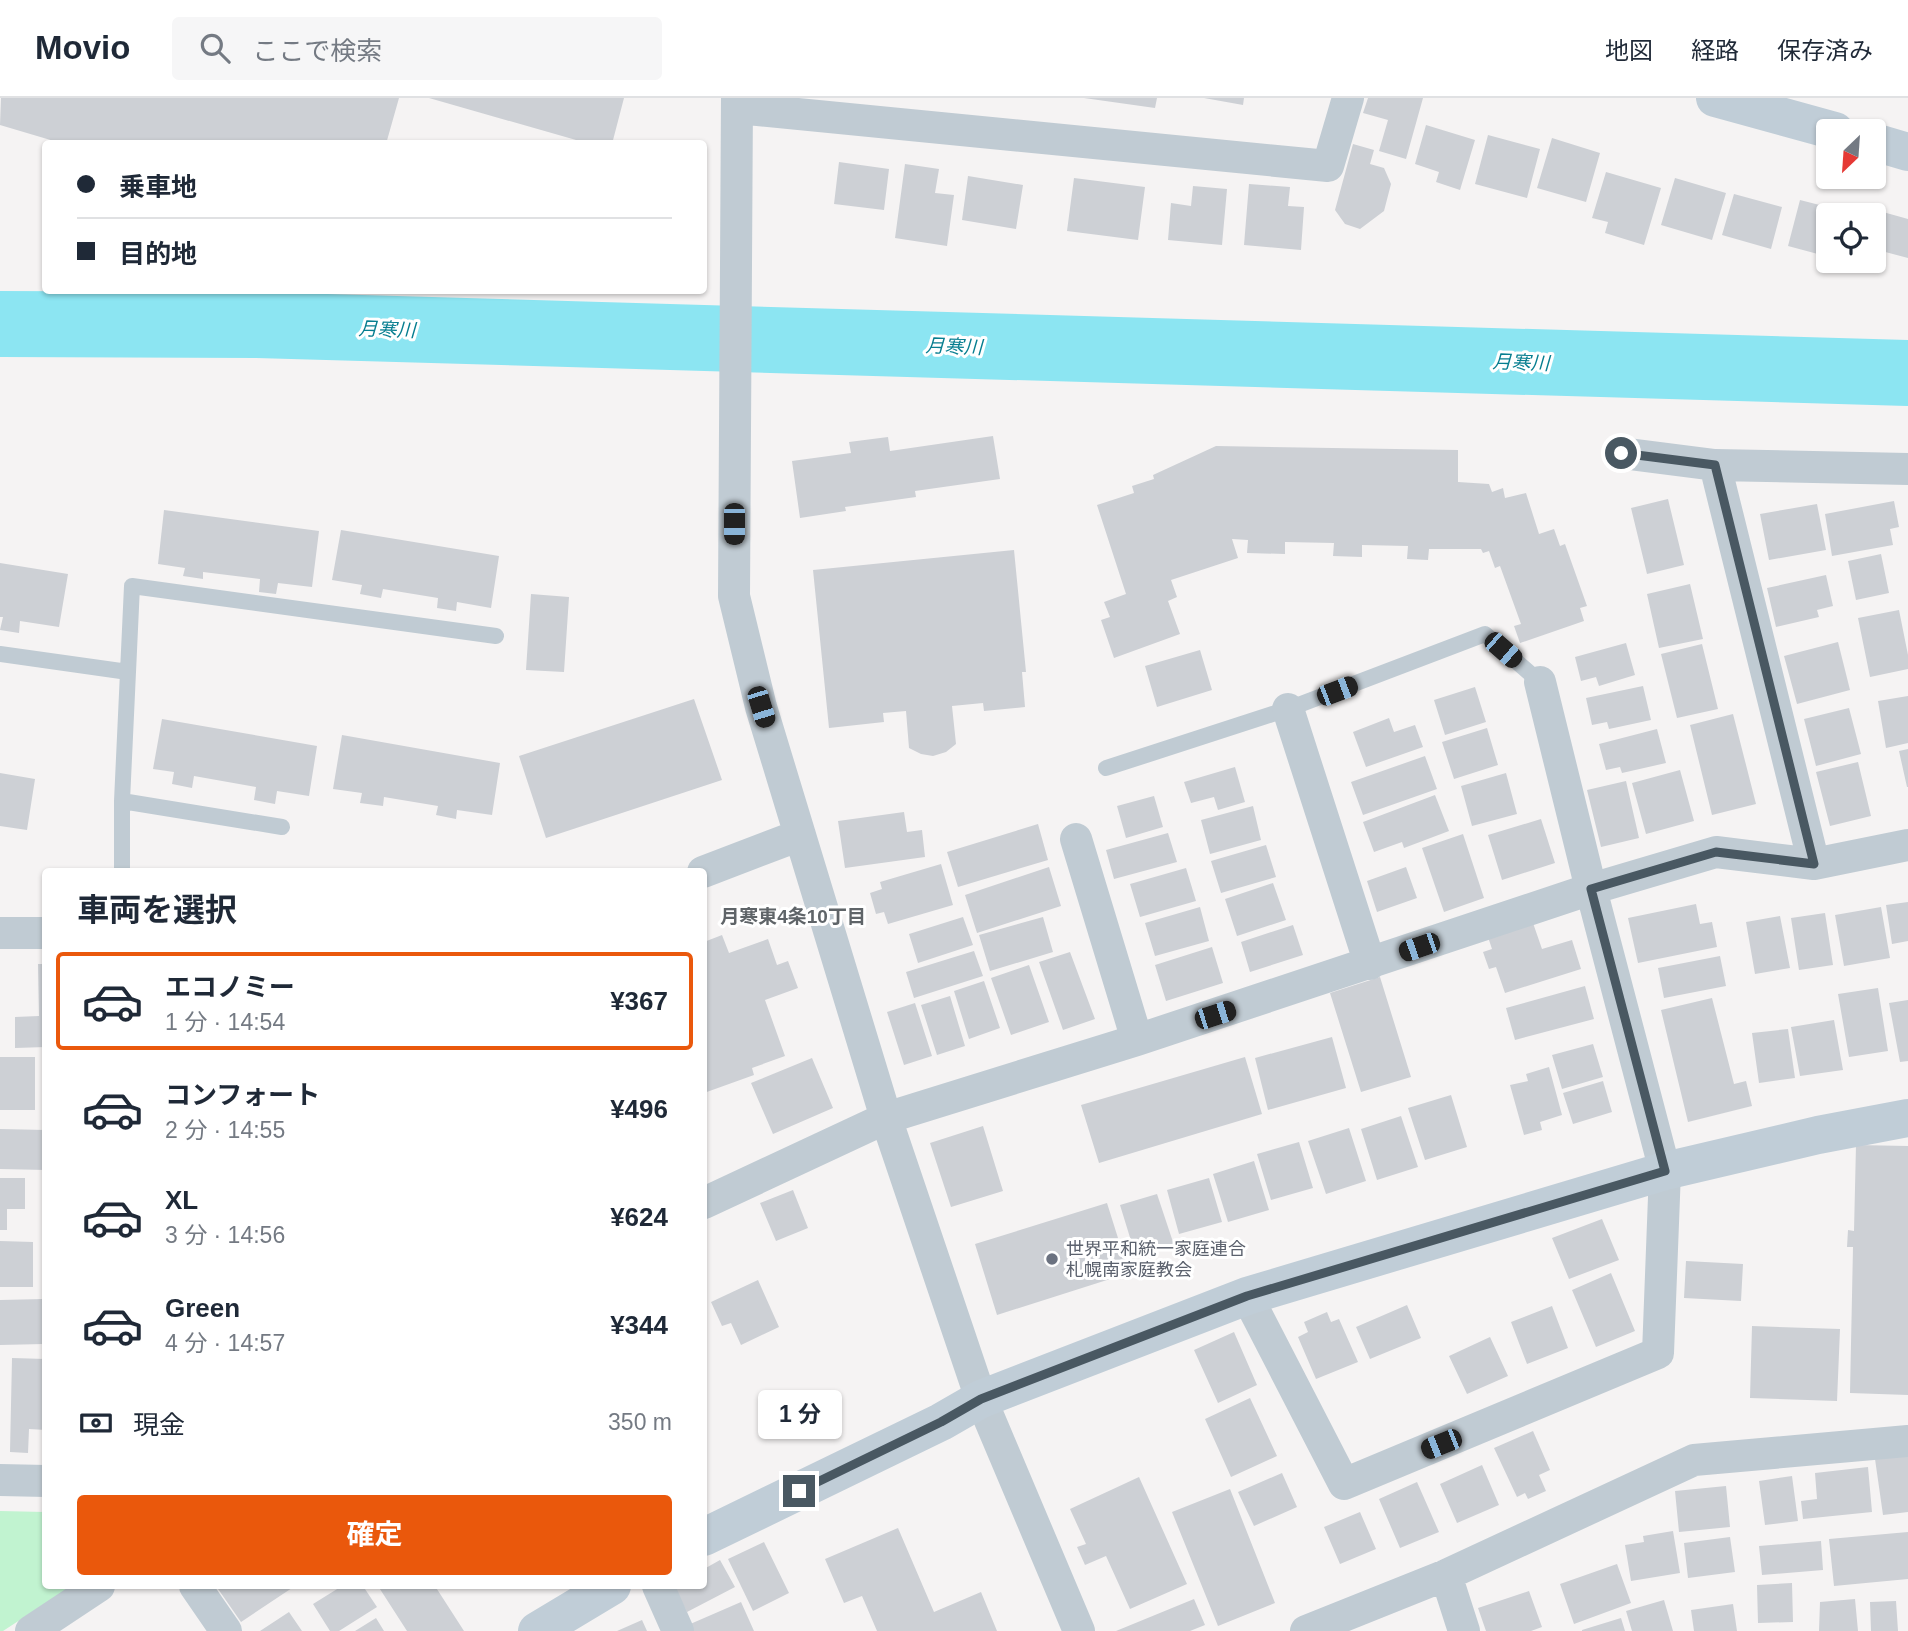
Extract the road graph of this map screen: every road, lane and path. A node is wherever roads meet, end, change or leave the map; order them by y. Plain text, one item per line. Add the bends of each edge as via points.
1 (1348, 98) edge
2 (1736, 101) edge
3 (737, 103) edge
4 (1816, 125) edge
5 (1886, 146) edge
6 (1908, 152) edge
7 (1621, 453) dead end
8 (1715, 465) junction
9 (1908, 469) edge
10 (496, 636) dead end
11 (0, 654) edge
12 (128, 671) junction
13 (1539, 682) joint
14 (1288, 709) junction
15 (1106, 768) dead end
16 (122, 802) junction
17 (282, 827) dead end
18 (800, 835) junction
19 (1076, 839) dead end
20 (1908, 845) edge
21 (1814, 864) junction
22 (122, 868) edge
23 (707, 871) edge
24 (1591, 889) junction
25 (0, 933) edge
26 (42, 933) edge
27 (1370, 964) junction
28 (1137, 1040) junction
29 (886, 1118) junction
30 (1908, 1118) edge
31 (1665, 1171) junction
32 (707, 1202) edge
33 (1247, 1296) junction
34 (981, 1399) junction
35 (1908, 1441) edge
36 (0, 1480) edge
37 (42, 1480) edge
38 (707, 1536) edge
39 (1446, 1574) junction
40 (94, 1589) edge
41 (197, 1589) edge
42 (607, 1589) edge
43 (659, 1589) edge
44 (31, 1631) edge
45 (226, 1631) edge
46 (537, 1631) edge
47 (678, 1631) edge
48 (1079, 1631) edge
49 (1306, 1631) edge
50 (1464, 1631) edge

1 - 3 street via 1328,166
2 - 4 street
3 - 18 street via 734,596 761,707
5 - 6 street
7 - 8 street
8 - 9 street
8 - 21 street
10 - 12 lane via 132,586
11 - 12 lane
12 - 16 lane
13 - 14 lane via 1485,634
13 - 24 street
14 - 15 lane
14 - 27 street
16 - 17 lane
16 - 22 lane
18 - 23 street
18 - 29 street
19 - 28 street
20 - 21 street
21 - 24 street via 1716,852
24 - 27 street
24 - 31 street
25 - 26 street
27 - 28 street
28 - 29 street
29 - 32 street
29 - 34 street
30 - 31 street
31 - 33 street
31 - 33 street via 1658,1353 1344,1484
33 - 34 street
34 - 38 street
34 - 48 street
35 - 39 street via 1694,1460
36 - 37 street
39 - 49 street
39 - 50 street
40 - 44 street
41 - 45 street
42 - 46 street
43 - 47 street

